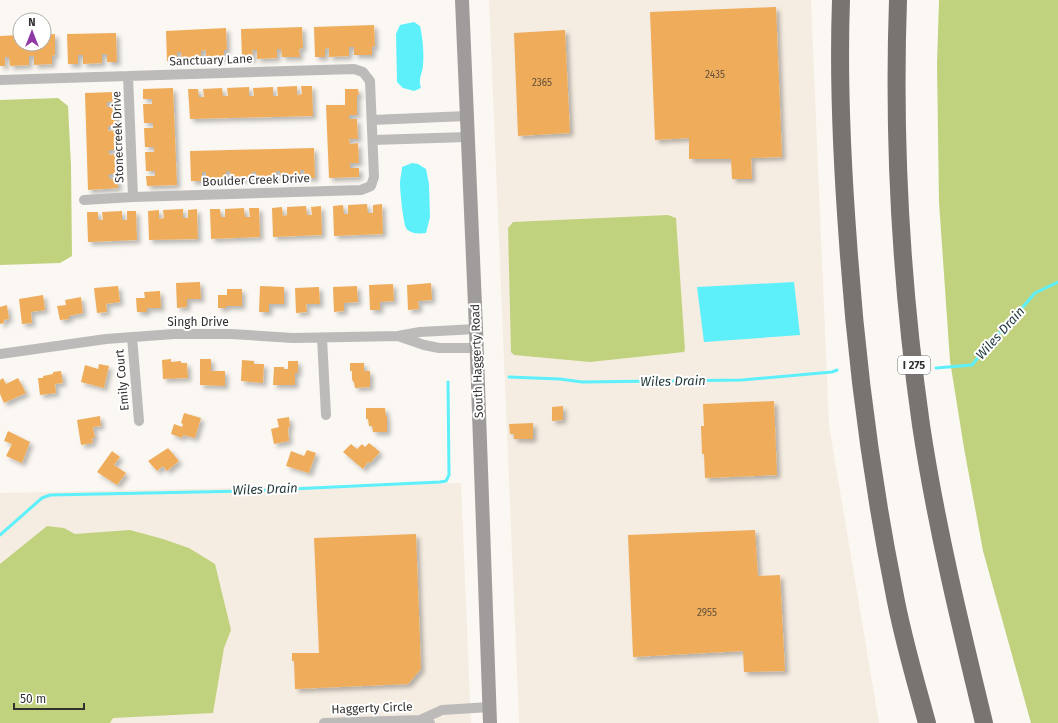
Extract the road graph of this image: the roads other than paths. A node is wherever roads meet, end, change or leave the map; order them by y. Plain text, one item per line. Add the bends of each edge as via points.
1 (462, 0) edge
2 (841, 0) edge
3 (898, 0) edge
4 (128, 76) junction
5 (0, 80) edge
6 (467, 116) junction
7 (372, 130) junction
8 (468, 137) junction
9 (133, 197) junction
10 (84, 200) dead end
11 (476, 329) junction
12 (398, 336) junction
13 (132, 337) junction
14 (322, 338) junction
15 (477, 348) junction
16 (0, 354) edge
17 (326, 415) dead end
18 (139, 421) dead end
19 (900, 617) junction
20 (490, 707) junction
21 (425, 721) edge
22 (324, 723) edge
23 (490, 723) edge
24 (916, 723) edge
25 (927, 723) edge
26 (984, 723) edge

1 - 6 main road, South Haggerty Road
2 - 19 highway via 839,65 843,182 857,350 878,499
3 - 26 highway, I 275 via 899,190 914,367 949,576
4 - 5 street, Sanctuary Lane
4 - 7 street, Sanctuary Lane via 354,69 363,72 370,81
4 - 9 street, Stonecreek Drive
6 - 7 street
6 - 8 main road, South Haggerty Road
7 - 8 street
7 - 9 street, Boulder Creek Drive via 374,177 371,186 361,190
8 - 11 main road, South Haggerty Road
9 - 10 street, Boulder Creek Drive
11 - 12 street, Singh Drive via 420,332
11 - 15 main road, South Haggerty Road
12 - 14 street, Singh Drive
12 - 15 street, Singh Drive via 439,348
13 - 14 street, Singh Drive via 204,334
13 - 16 street, Singh Drive
13 - 18 street, Emily Court
14 - 17 street
15 - 20 main road, South Haggerty Road
19 - 24 highway via 905,673
19 - 25 highway
20 - 21 street, Haggerty Circle via 442,710
20 - 23 main road, South Haggerty Road
21 - 22 street, Haggerty Circle

